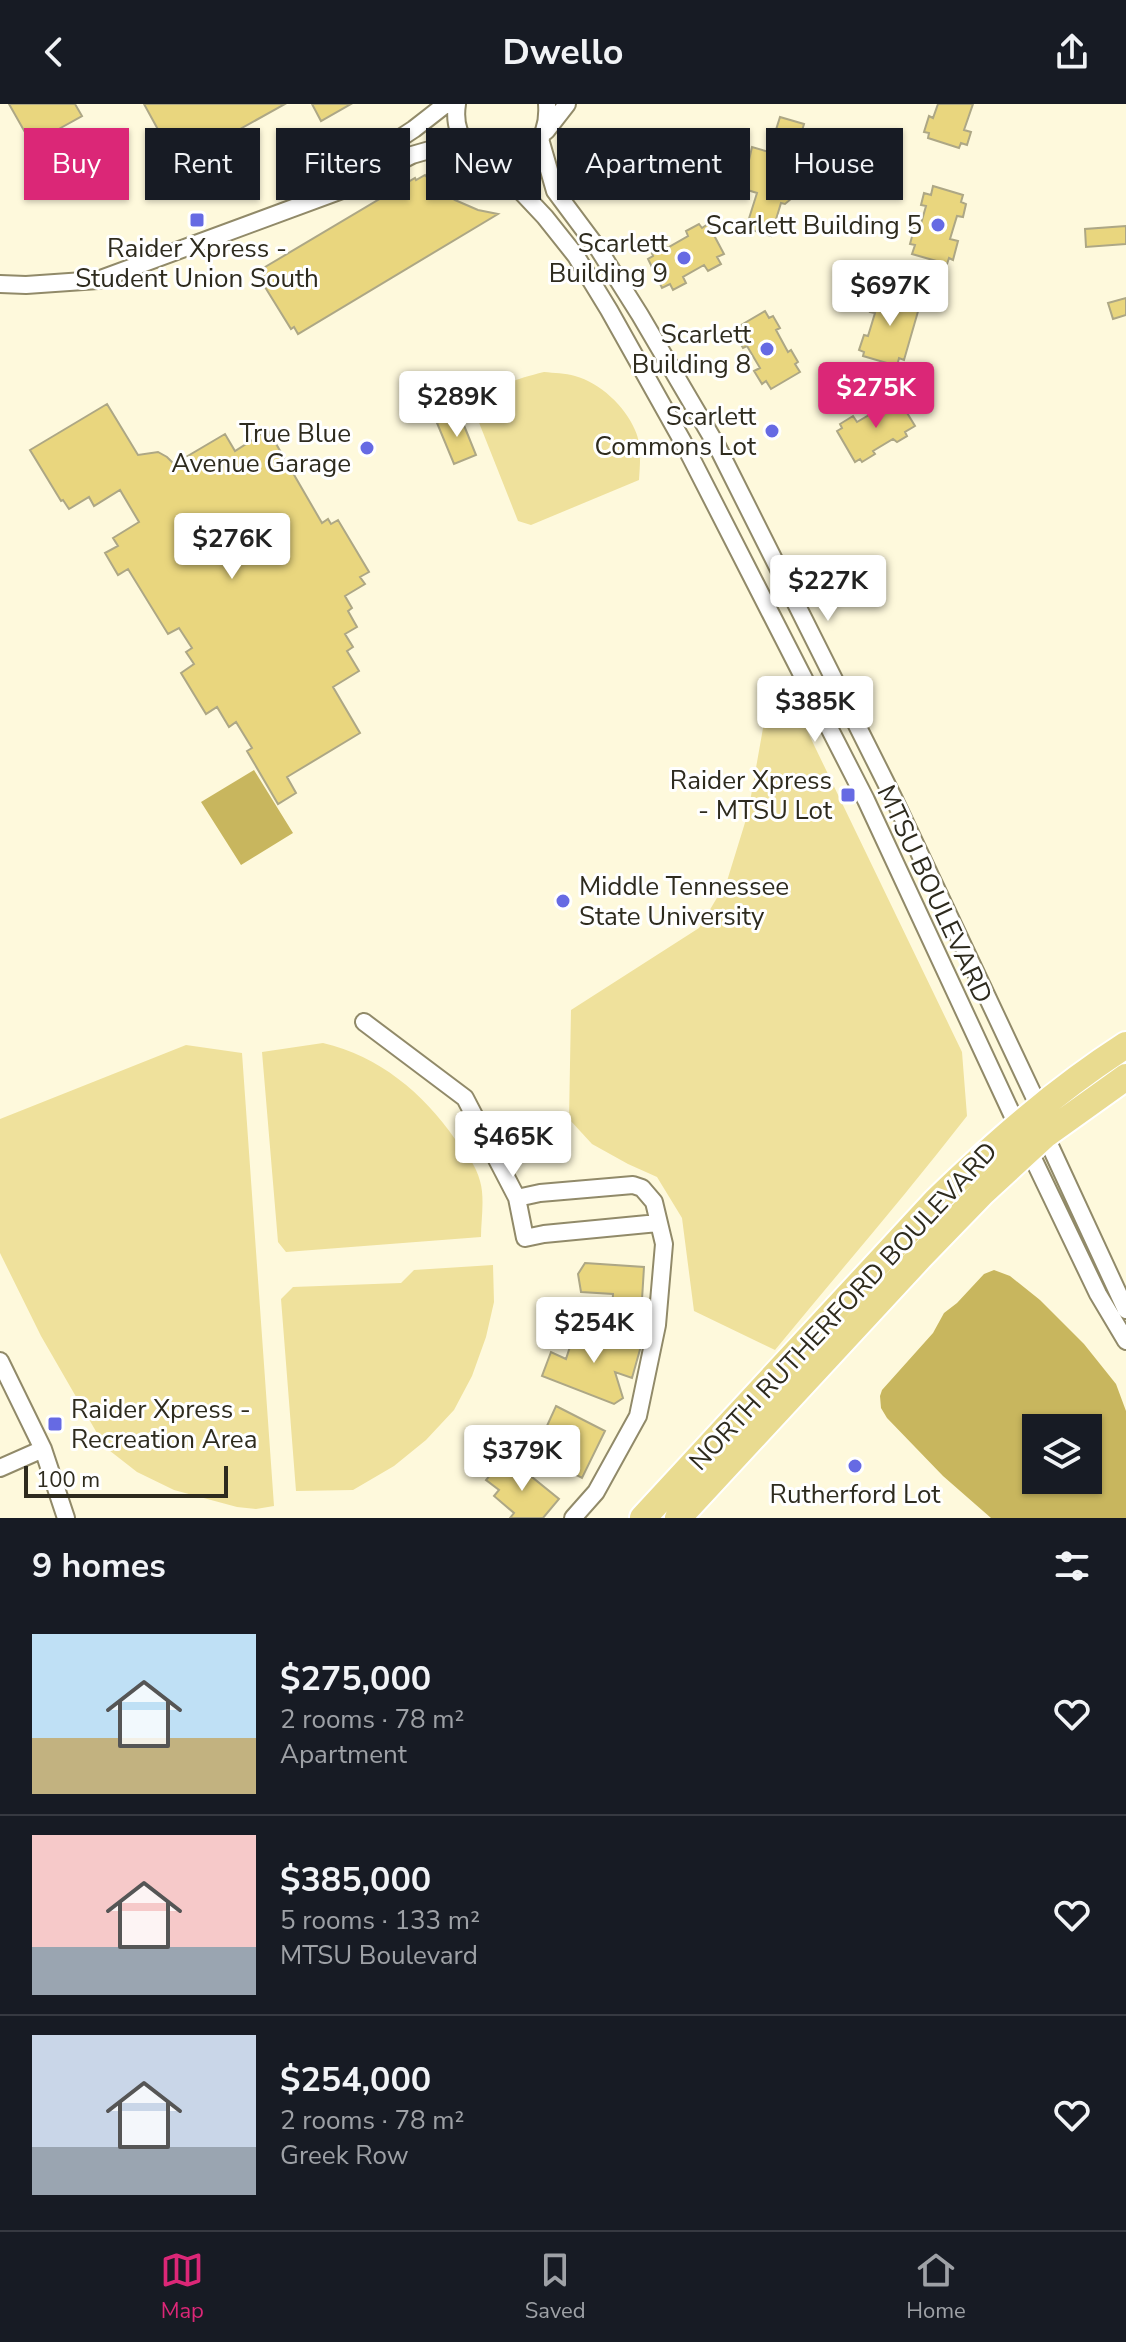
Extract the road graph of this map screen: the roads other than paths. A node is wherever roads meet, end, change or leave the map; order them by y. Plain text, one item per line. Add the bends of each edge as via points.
1 (446, 104) edge
2 (457, 104) edge
3 (547, 104) edge
4 (567, 104) edge
5 (458, 128) edge
6 (542, 136) junction
7 (426, 151) edge
8 (528, 200) edge
9 (297, 206) junction
10 (0, 284) edge
11 (364, 1022) dead end
12 (1126, 1045) edge
13 (1126, 1077) edge
14 (1039, 1107) junction
15 (1017, 1125) junction
16 (1037, 1142) junction
17 (517, 1198) junction
18 (658, 1223) junction
19 (1126, 1310) edge
20 (1126, 1341) edge
21 (0, 1361) edge
22 (43, 1449) junction
23 (0, 1468) edge
24 (66, 1518) edge
25 (573, 1518) edge
26 (643, 1518) edge
27 (678, 1518) edge

1 - 9 street
2 - 5 street
3 - 6 street
4 - 6 street
6 - 14 street, MTSU BOULEVARD via 555,191 599,250 717,446 893,797
7 - 9 street
8 - 15 street, MTSU BOULEVARD via 576,256 683,442 866,800
9 - 10 street via 98,280
11 - 17 street via 465,1098
12 - 14 main road, NORTH RUTHERFORD BOULEVARD
13 - 16 main road, NORTH RUTHERFORD BOULEVARD
14 - 15 main road, NORTH RUTHERFORD BOULEVARD
14 - 16 street, MTSU BOULEVARD
15 - 16 street, MTSU BOULEVARD
15 - 26 main road, NORTH RUTHERFORD BOULEVARD via 936,1201
16 - 19 street, MTSU BOULEVARD
16 - 20 street, MTSU BOULEVARD via 1098,1294
16 - 27 main road, NORTH RUTHERFORD BOULEVARD via 920,1257
17 - 18 street via 633,1185 650,1194
17 - 18 street via 525,1238
18 - 25 street via 664,1244 657,1325 638,1416 596,1492
21 - 22 street
22 - 23 street
22 - 24 street

